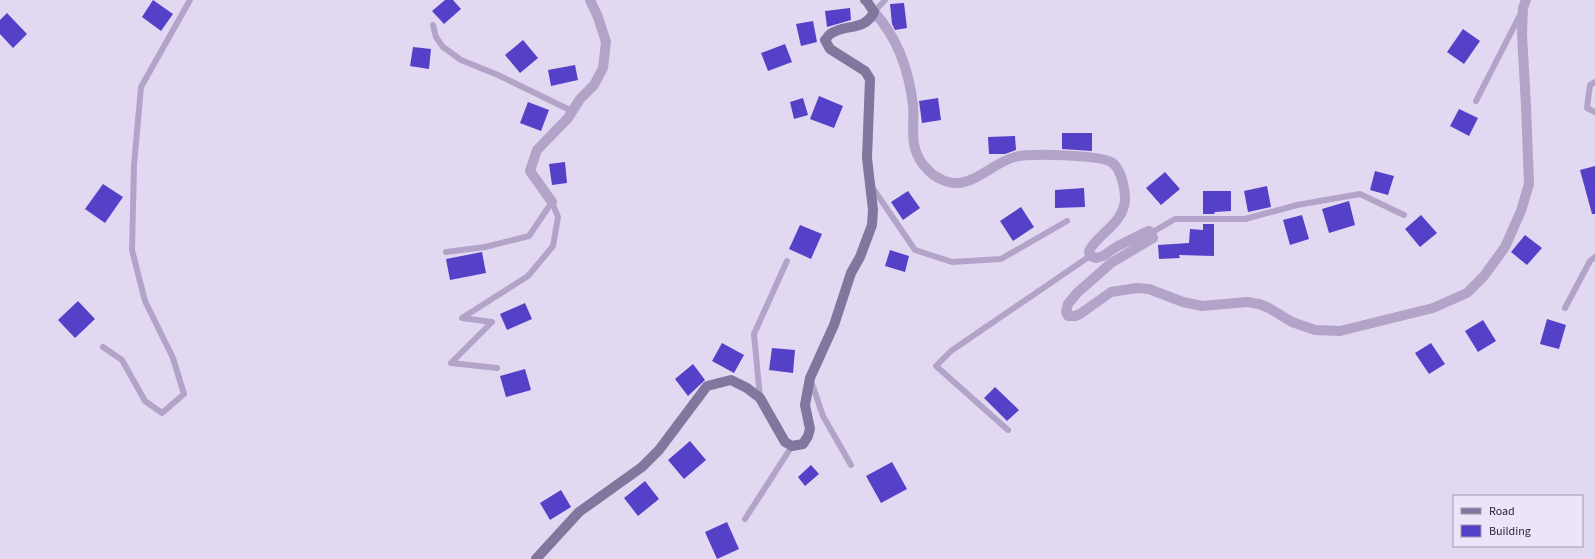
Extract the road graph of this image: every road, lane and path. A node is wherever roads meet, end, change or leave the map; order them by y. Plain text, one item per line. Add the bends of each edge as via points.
1 (190, 0) edge
2 (590, 0) edge
3 (865, 0) edge
4 (885, 0) edge
5 (1525, 4) edge
6 (874, 12) junction
7 (433, 25) dead end
8 (1595, 82) edge
9 (1476, 101) dead end
10 (572, 111) junction
11 (1595, 112) edge
12 (870, 184) junction
13 (552, 202) junction
14 (1404, 215) dead end
15 (1067, 221) dead end
16 (1152, 233) junction
17 (446, 252) dead end
18 (1090, 256) junction
19 (1595, 257) edge
20 (787, 261) dead end
21 (1565, 308) dead end
22 (103, 347) dead end
23 (498, 368) dead end
24 (810, 378) junction
25 (760, 398) junction
26 (1008, 430) dead end
27 (792, 446) junction
28 (851, 465) dead end
29 (744, 519) dead end
30 (536, 559) edge

1 - 22 lane via 141,86 134,165 132,250 145,301 173,358 184,394 162,413 145,401 122,360
2 - 10 street via 606,42 603,68 594,85 580,98
3 - 6 street
4 - 6 lane
5 - 9 lane
5 - 16 street via 1522,34 1529,184 1505,247 1484,276 1467,293 1433,308 1340,331 1315,330 1292,322 1259,304 1246,302 1202,306 1149,289 1137,288 1111,292 1080,314 1068,316 1068,304 1077,294 1111,263 1153,238
6 - 12 street via 863,24 832,33 825,40 830,49 865,70 870,79 867,158
6 - 18 street via 884,22 906,69 913,105 915,151 929,172 942,180 957,183 974,178 1015,157 1056,155 1103,159 1113,163 1124,188 1124,206 1112,226 1093,243 1089,251
7 - 10 lane via 436,37 443,47 461,60 498,74
8 - 11 lane via 1590,85 1587,108
10 - 13 street via 537,150 530,171
12 - 15 lane via 915,250 952,262 1001,259
12 - 24 street via 872,225 851,273 834,326
13 - 17 lane via 530,236 485,247
13 - 23 lane via 558,217 553,246 528,276 462,318 492,322 451,363
14 - 16 lane via 1360,194 1297,205 1245,219 1174,219
16 - 18 street via 1148,231 1103,256
18 - 26 lane via 951,351 936,366
19 - 21 lane via 1590,261
20 - 25 lane via 754,334
24 - 27 street via 805,405 810,429 803,444
24 - 28 lane via 823,416
25 - 27 street via 785,442
25 - 30 street via 731,380 707,386 659,450 642,467 579,512
27 - 29 lane

